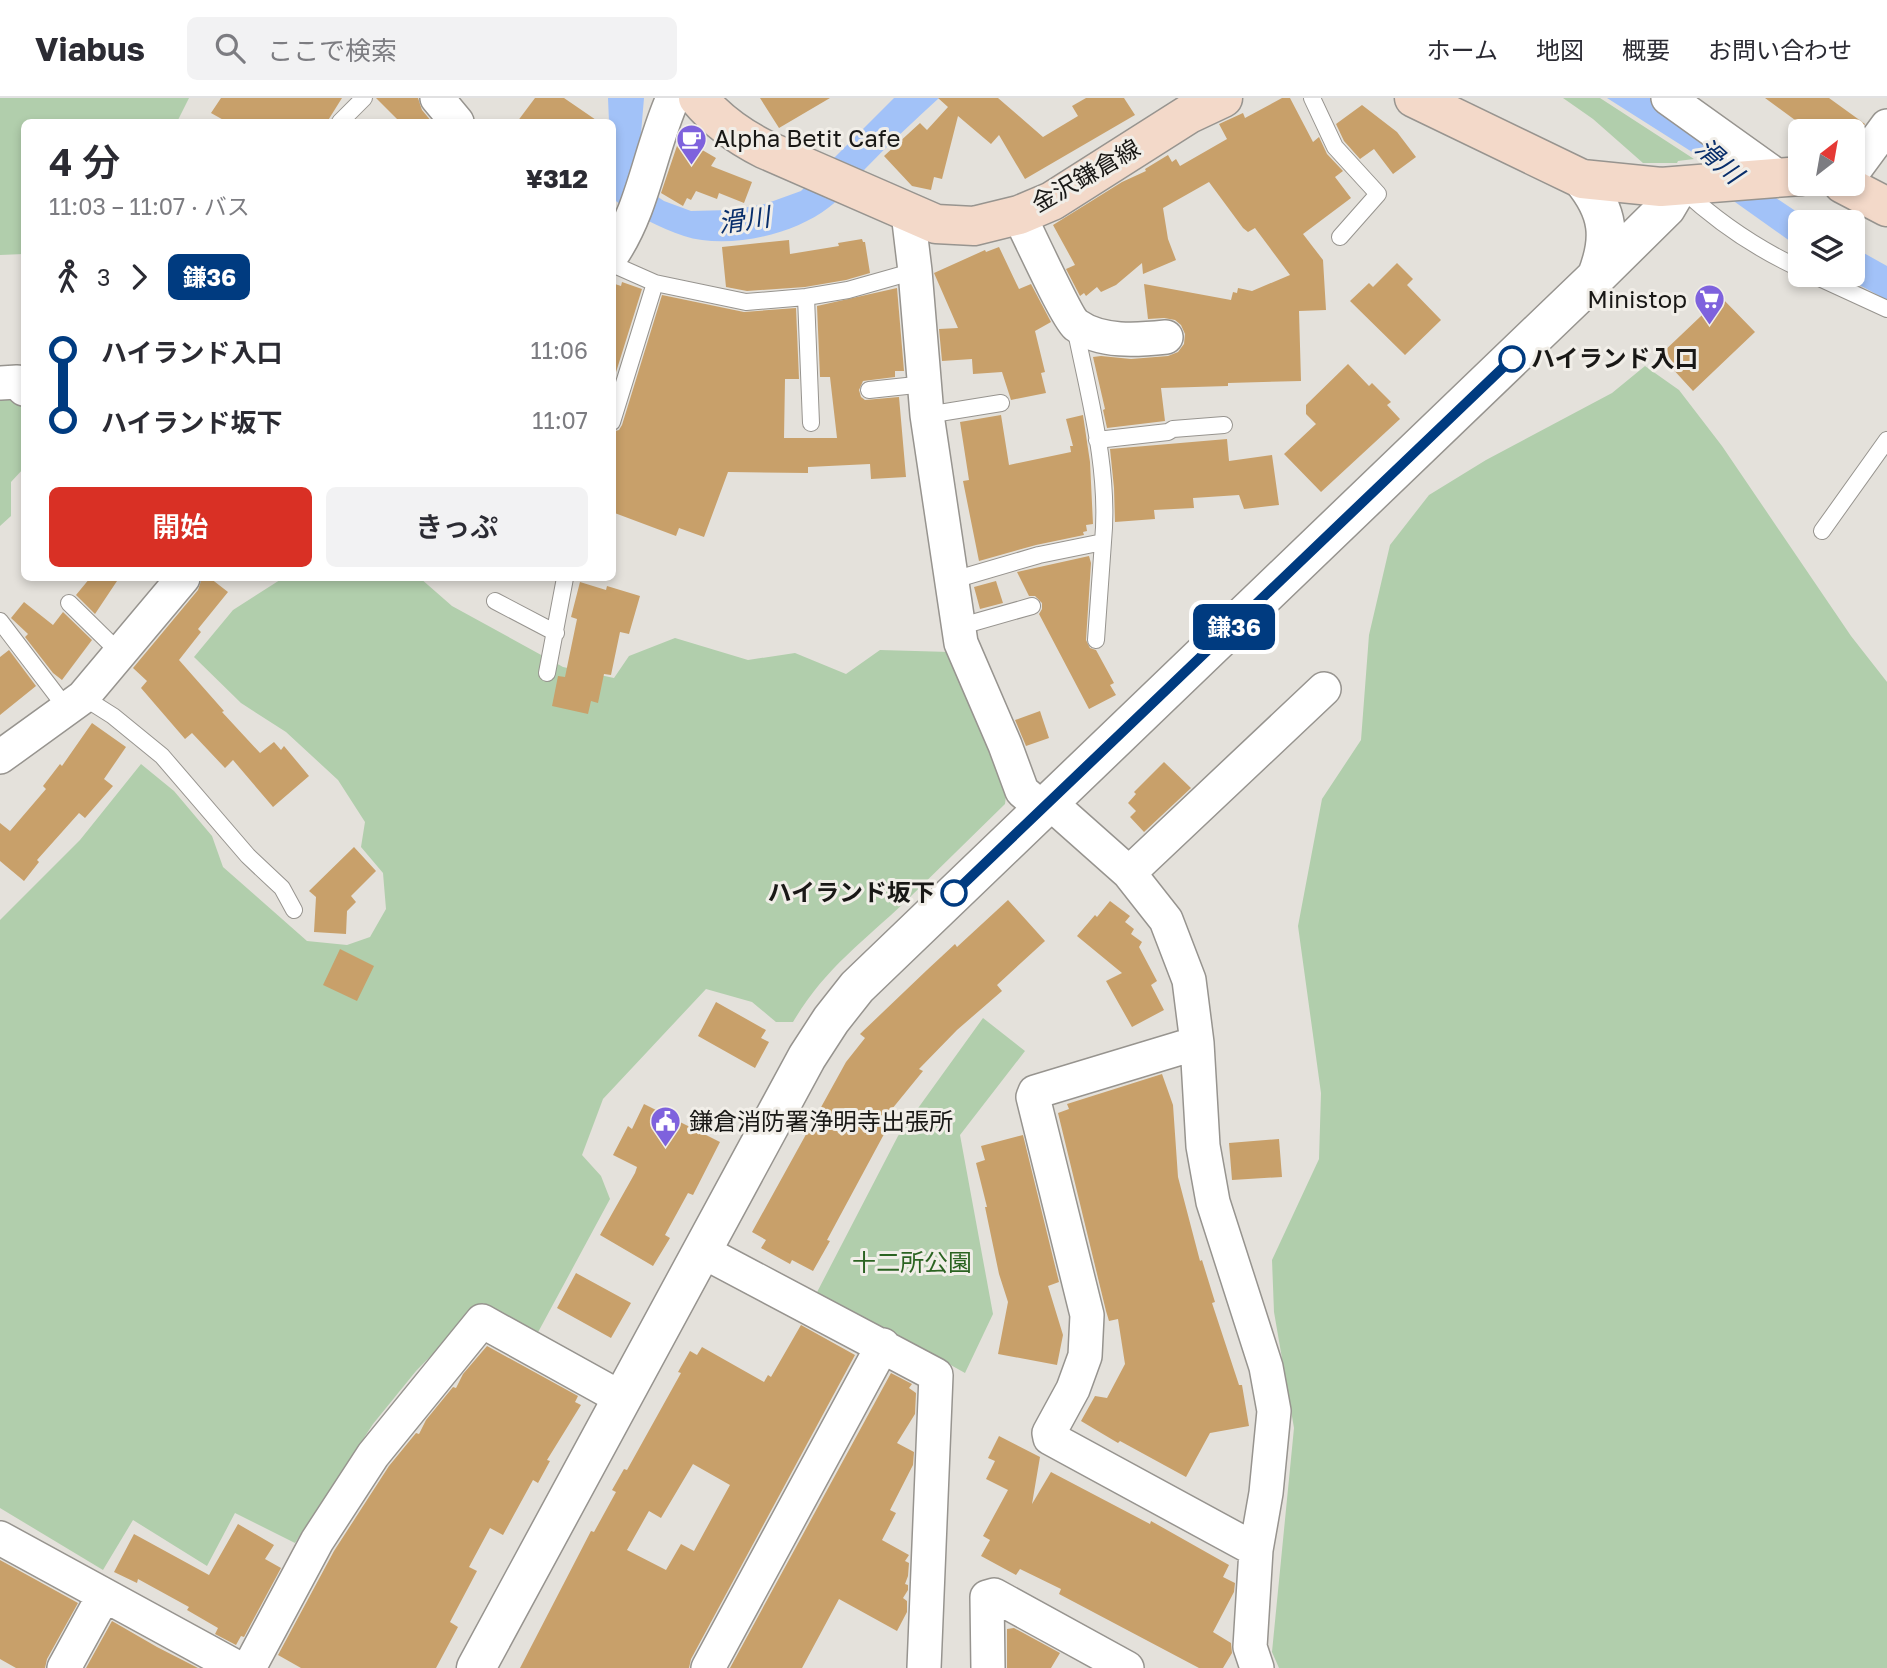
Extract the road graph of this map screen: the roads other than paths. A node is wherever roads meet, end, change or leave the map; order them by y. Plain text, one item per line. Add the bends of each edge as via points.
1 (363, 98) edge
2 (437, 98) edge
3 (673, 98) edge
4 (698, 98) edge
5 (1223, 98) edge
6 (1312, 98) edge
7 (1414, 98) edge
8 (1668, 98) edge
9 (343, 119) edge
10 (454, 119) edge
11 (1887, 126) edge
12 (1866, 154) edge
13 (1784, 176) edge
14 (1582, 178) junction
15 (1686, 186) junction
16 (1866, 196) edge
17 (1887, 207) edge
18 (908, 213) junction
19 (1019, 215) junction
20 (1340, 237) dead end
21 (616, 250) edge
22 (1788, 262) edge
23 (616, 266) edge
24 (915, 271) junction
25 (1596, 278) junction
26 (655, 283) junction
27 (1839, 287) edge
28 (806, 297) junction
29 (1887, 309) edge
30 (1075, 324) junction
31 (1166, 337) dead end
32 (0, 383) edge
33 (21, 385) edge
34 (869, 390) dead end
35 (926, 399) junction
36 (1001, 403) dead end
37 (616, 409) edge
38 (811, 423) dead end
39 (1224, 425) dead end
40 (1097, 440) junction
41 (1887, 440) edge
42 (1822, 531) dead end
43 (1104, 542) junction
44 (180, 581) edge
45 (565, 581) edge
46 (950, 581) junction
47 (495, 601) dead end
48 (69, 603) dead end
49 (1032, 606) dead end
50 (0, 621) edge
51 (958, 627) junction
52 (556, 633) junction
53 (1096, 640) dead end
54 (120, 653) junction
55 (547, 673) dead end
56 (1324, 689) dead end
57 (75, 703) junction
58 (0, 757) edge
59 (1045, 805) junction
60 (1129, 873) junction
61 (294, 910) dead end
62 (1197, 1043) junction
63 (702, 1251) junction
64 (883, 1345) junction
65 (621, 1398) junction
66 (0, 1538) edge
67 (1256, 1550) junction
68 (104, 1595) junction
69 (64, 1668) edge
70 (238, 1668) edge
71 (249, 1668) edge
72 (475, 1668) edge
73 (708, 1668) edge
74 (924, 1668) edge
75 (988, 1668) edge
76 (1128, 1668) edge
77 (1256, 1668) edge

1 - 9 lane
2 - 10 street
3 - 21 street via 632,218
4 - 18 main road, 金沢鎌倉線 via 736,135
5 - 19 main road, 金沢鎌倉線 via 1189,114 1052,201
6 - 20 lane via 1335,147 1378,194
7 - 14 main road
8 - 13 street
11 - 12 street
13 - 15 main road
14 - 15 main road
14 - 25 street via 1594,193 1606,230 1606,253
15 - 22 lane via 1709,214 1746,241
15 - 25 street
16 - 17 main road
18 - 19 main road, 金沢鎌倉線 via 936,224 974,226
18 - 24 street
19 - 30 street
23 - 26 lane
24 - 28 lane
24 - 35 street
25 - 59 street
26 - 28 lane via 746,302
26 - 37 lane
27 - 29 lane
28 - 38 lane
30 - 31 street via 1123,339
30 - 40 lane
32 - 33 street
34 - 35 lane
35 - 36 lane
35 - 46 street
39 - 40 lane
40 - 43 lane
41 - 42 lane
43 - 46 lane
43 - 53 lane
44 - 54 street
45 - 52 lane
46 - 51 street
47 - 52 lane
48 - 54 lane
49 - 51 lane
50 - 57 lane
51 - 59 street via 1022,791
52 - 55 lane
54 - 57 street
56 - 60 street
57 - 58 street
57 - 61 lane via 113,716 162,756 248,856 282,888
59 - 60 street
59 - 63 street via 877,967 831,1020 800,1068
60 - 62 street via 1166,920 1189,980
62 - 67 street via 1203,1146 1213,1202 1266,1367 1274,1411
62 - 67 street via 1035,1092 1033,1097 1087,1315 1085,1356 1049,1433 1050,1438
63 - 64 street
63 - 65 street
64 - 73 street
64 - 74 street via 936,1375
65 - 71 street via 482,1321 373,1455 317,1541
65 - 72 street
66 - 68 street
67 - 77 street via 1250,1647
68 - 69 street
68 - 70 street
75 - 76 street via 988,1597 994,1595

